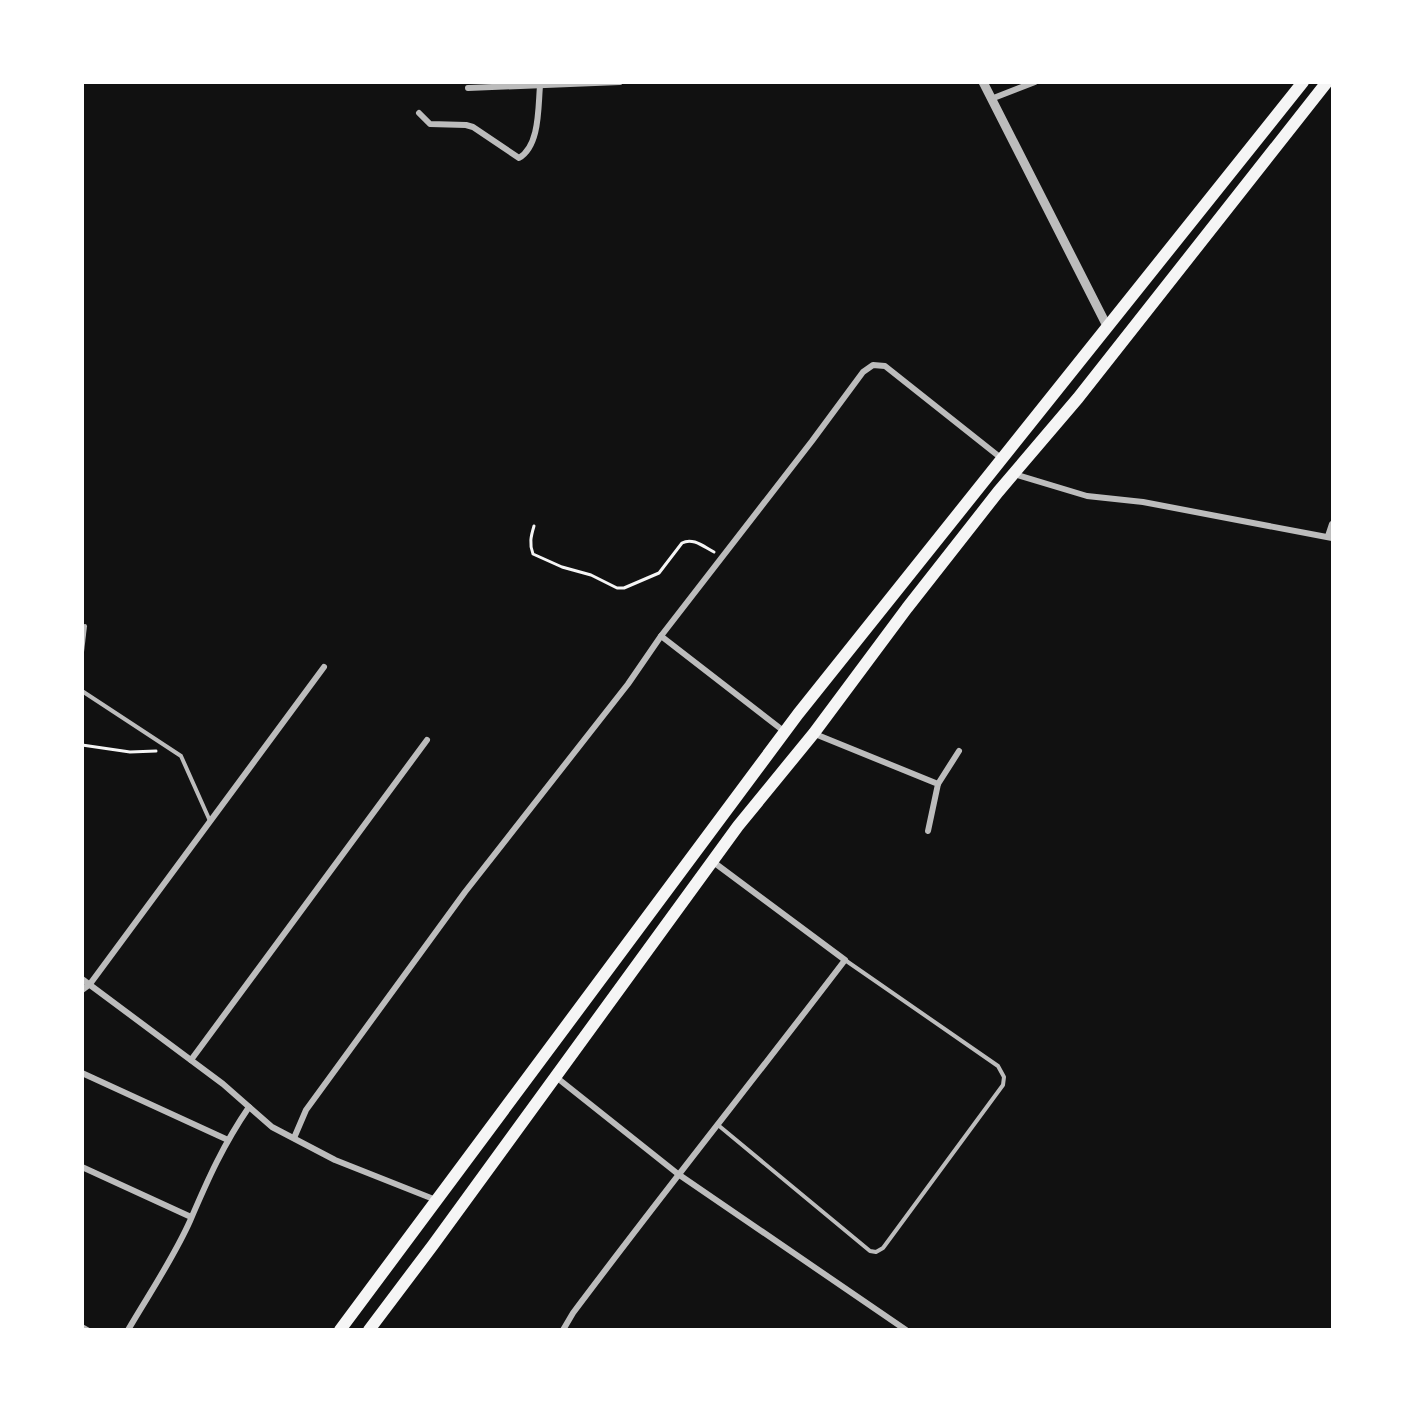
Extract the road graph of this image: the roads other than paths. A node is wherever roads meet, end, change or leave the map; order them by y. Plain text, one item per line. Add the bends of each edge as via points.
1 (620, 82) edge
2 (983, 82) edge
3 (1035, 82) edge
4 (1303, 82) edge
5 (1327, 82) edge
6 (540, 86) junction
7 (468, 88) dead end
8 (991, 99) junction
9 (419, 113) dead end
10 (1107, 326) junction
11 (1001, 458) junction
12 (1014, 474) junction
13 (1332, 524) edge
14 (1330, 537) edge
15 (85, 626) dead end
16 (661, 636) junction
17 (82, 652) edge
18 (324, 667) dead end
19 (82, 691) edge
20 (784, 732) junction
21 (814, 733) junction
22 (427, 740) dead end
23 (959, 751) dead end
24 (938, 784) junction
25 (210, 822) junction
26 (928, 831) dead end
27 (712, 861) junction
28 (845, 960) junction
29 (82, 979) edge
30 (90, 984) junction
31 (82, 990) edge
32 (191, 1060) junction
33 (82, 1073) edge
34 (556, 1077) junction
35 (249, 1107) junction
36 (718, 1125) junction
37 (294, 1138) junction
38 (228, 1140) junction
39 (82, 1167) edge
40 (678, 1174) junction
41 (436, 1200) junction
42 (191, 1217) junction
43 (82, 1326) edge
44 (89, 1329) edge
45 (128, 1329) edge
46 (340, 1329) edge
47 (369, 1329) edge
48 (563, 1329) edge
49 (906, 1329) edge

1 - 6 street
2 - 8 street
3 - 8 street
4 - 10 highway
5 - 12 highway
6 - 7 street
6 - 9 street via 534,137 519,158 473,127 430,124
8 - 10 street
10 - 11 highway
11 - 16 street via 885,366 873,365 863,372
11 - 20 highway
12 - 14 street via 1088,496 1143,502
12 - 21 highway
13 - 14 street
15 - 17 lane
16 - 20 street
16 - 37 street via 340,1062 306,1110
18 - 25 street
19 - 25 lane via 181,756
20 - 41 highway
21 - 24 street
21 - 27 highway
22 - 32 street
23 - 24 street
24 - 26 street
25 - 30 street
27 - 28 street
27 - 34 highway
28 - 36 street
28 - 36 lane via 998,1066 1004,1077 1003,1085 883,1248 870,1251
29 - 30 street
30 - 31 street
30 - 32 street
32 - 35 street
33 - 38 street
34 - 40 street
34 - 47 highway
35 - 37 street via 272,1127
35 - 38 street
36 - 40 street
37 - 41 street via 335,1160
38 - 42 street
39 - 42 street
40 - 48 street
40 - 49 street
41 - 46 highway
42 - 45 street
43 - 44 lane

